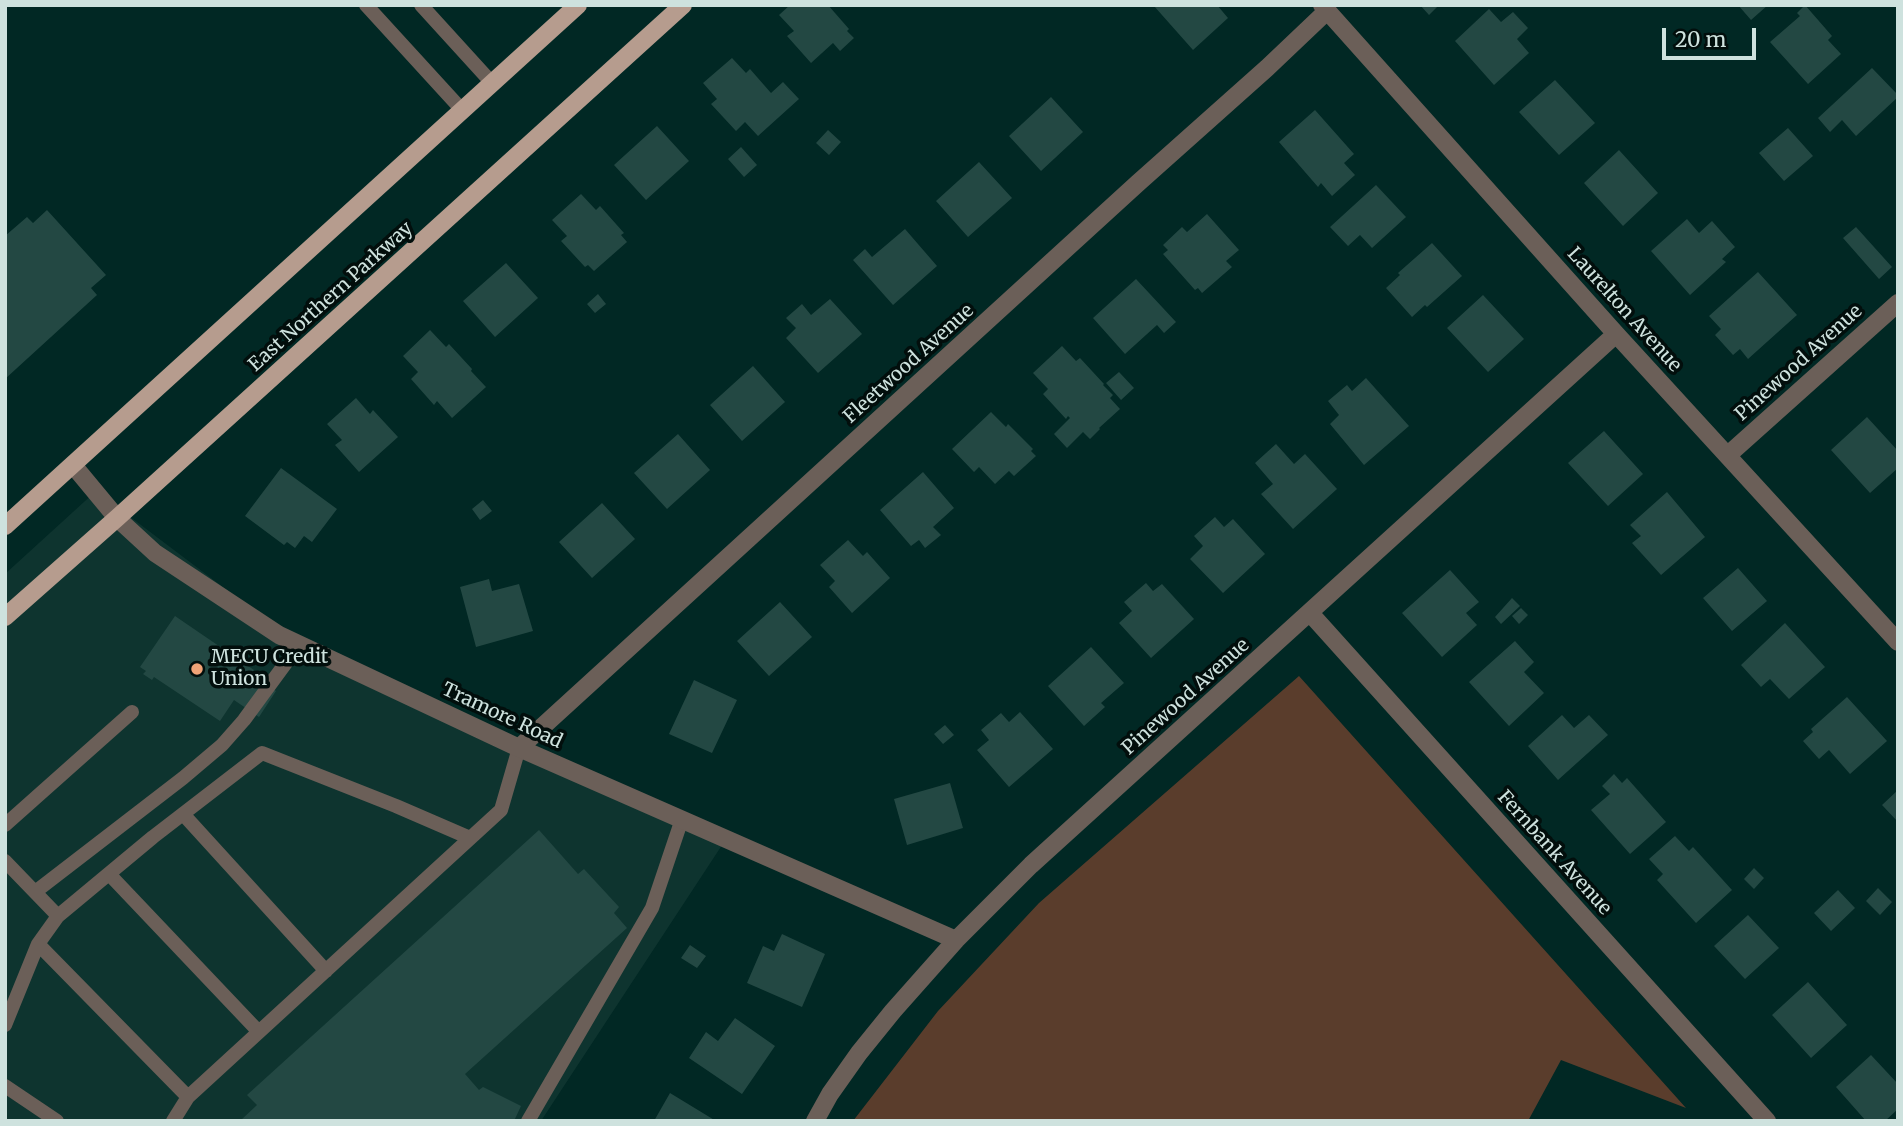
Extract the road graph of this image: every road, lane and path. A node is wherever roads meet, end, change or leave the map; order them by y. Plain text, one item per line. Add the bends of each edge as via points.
1 (366, 5) edge
2 (421, 5) edge
3 (578, 5) edge
4 (683, 5) edge
5 (1324, 8) edge
6 (492, 83) junction
7 (462, 110) junction
8 (1898, 303) edge
9 (1616, 334) junction
10 (1728, 455) junction
11 (73, 465) junction
12 (117, 518) junction
13 (5, 526) edge
14 (1310, 613) junction
15 (5, 617) edge
16 (1898, 642) edge
17 (299, 645) junction
18 (132, 712) dead end
19 (519, 748) junction
20 (183, 814) junction
21 (682, 819) junction
22 (5, 825) edge
23 (470, 838) junction
24 (5, 861) edge
25 (109, 874) junction
26 (35, 892) junction
27 (58, 916) junction
28 (956, 940) junction
29 (38, 944) junction
30 (326, 971) junction
31 (5, 1025) edge
32 (259, 1032) junction
33 (5, 1086) edge
34 (188, 1097) junction
35 (57, 1121) edge
36 (173, 1121) edge
37 (528, 1121) edge
38 (816, 1121) edge
39 (1767, 1121) edge

1 - 7 lane
2 - 6 lane
3 - 6 main road
4 - 12 main road, East Northern Parkway
5 - 9 street, Laurelton Avenue
5 - 19 street, Fleetwood Avenue via 1267,68
6 - 7 main road
7 - 11 main road
8 - 10 street, Pinewood Avenue
9 - 10 street, Laurelton Avenue
9 - 14 street, Pinewood Avenue
10 - 16 street, Laurelton Avenue
11 - 12 street, Tramore Road
11 - 13 main road
12 - 15 main road, East Northern Parkway
12 - 17 street, Tramore Road via 155,553
14 - 28 street, Pinewood Avenue via 1031,865
14 - 39 street, Fernbank Avenue
17 - 19 street, Tramore Road
17 - 26 lane via 222,745
18 - 22 lane
19 - 21 street, Tramore Road
19 - 23 lane via 500,810
20 - 23 lane via 262,753
20 - 25 lane
20 - 30 lane
21 - 28 street, Tramore Road
21 - 37 lane via 652,908
23 - 30 lane
24 - 26 lane
25 - 27 lane
25 - 32 lane
26 - 27 lane
27 - 29 lane
28 - 38 street, Pinewood Avenue via 859,1053
29 - 31 lane
29 - 34 lane
30 - 32 lane
32 - 34 lane
33 - 35 lane
34 - 36 lane

